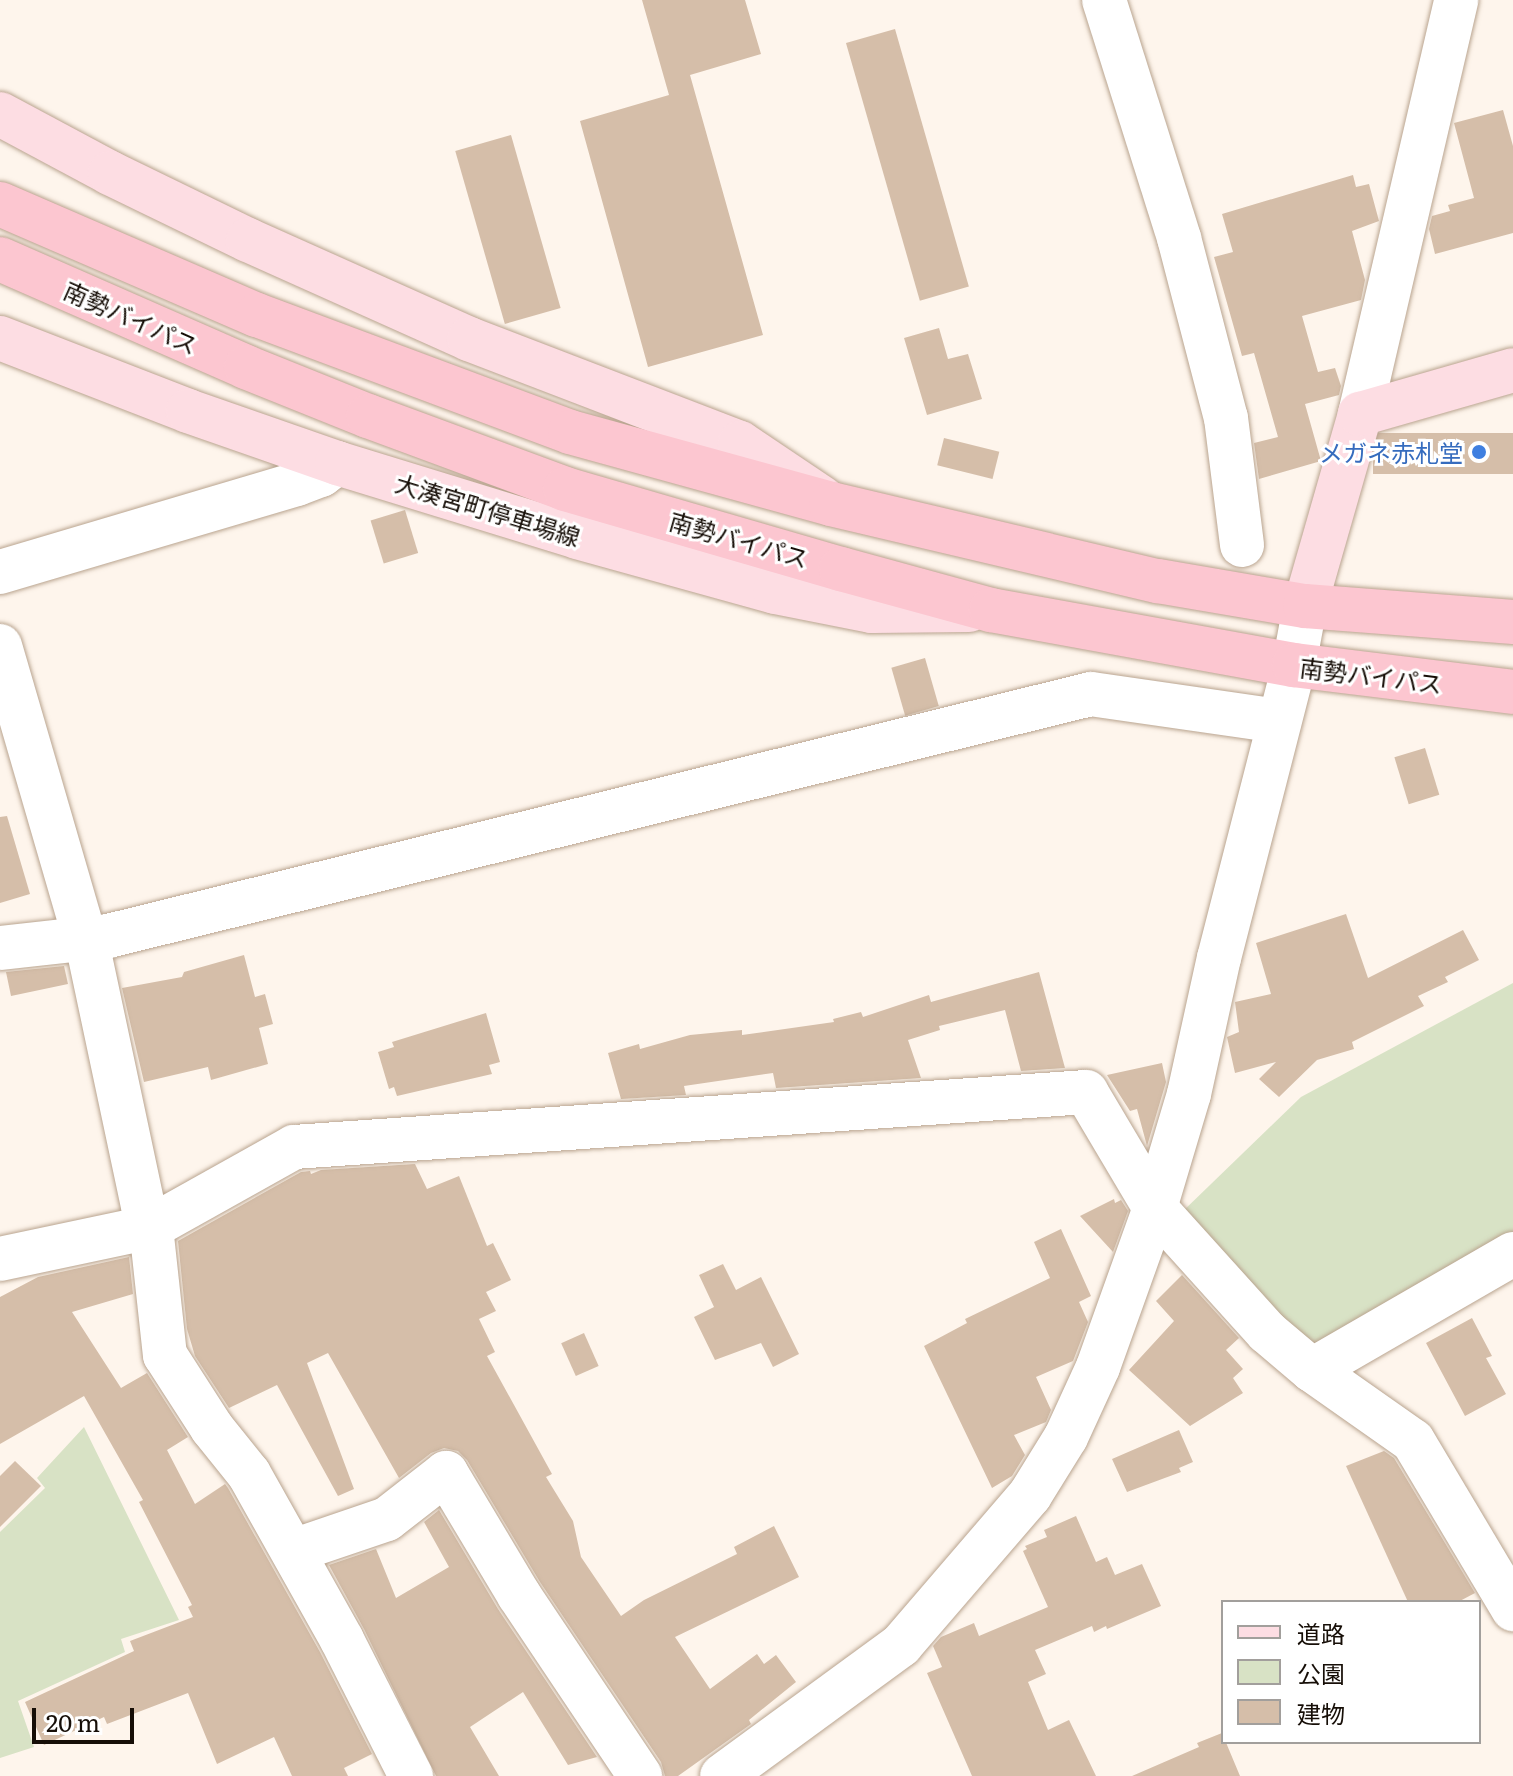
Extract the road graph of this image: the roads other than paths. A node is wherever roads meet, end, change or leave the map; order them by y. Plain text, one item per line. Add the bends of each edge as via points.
1 (1104, 0) edge
2 (1456, 0) edge
3 (0, 114) edge
4 (0, 204) edge
5 (0, 259) edge
6 (0, 338) edge
7 (1513, 370) edge
8 (1360, 414) junction
9 (337, 463) junction
10 (831, 504) junction
11 (1242, 545) dead end
12 (0, 572) edge
13 (1305, 606) junction
14 (991, 610) junction
15 (1513, 622) edge
16 (0, 646) edge
17 (1294, 665) junction
18 (1513, 692) edge
19 (1279, 721) junction
20 (83, 937) junction
21 (0, 948) edge
22 (1155, 1208) junction
23 (151, 1227) junction
24 (1513, 1254) edge
25 (0, 1259) edge
26 (1312, 1370) junction
27 (293, 1551) junction
28 (1513, 1609) edge
29 (411, 1776) edge
30 (640, 1776) edge
31 (722, 1776) edge

1 - 11 street via 1179,238 1226,418
2 - 8 street
3 - 10 main road via 220,226 469,339 740,443
4 - 10 highway via 257,315 570,432
5 - 14 highway, 南勢バイパス via 246,367 565,489
6 - 9 main road, 大湊宮町停車場線
7 - 8 main road
8 - 13 main road
9 - 12 street via 297,484
9 - 14 main road, 大湊宮町停車場線 via 775,592 872,611
10 - 13 highway via 1158,581
13 - 15 highway
13 - 17 street
14 - 17 highway, 南勢バイパス
16 - 20 street
17 - 18 highway, 南勢バイパス
17 - 19 street
19 - 20 street via 1091,694 123,932
19 - 22 street via 1189,1094
20 - 21 street
20 - 23 street
22 - 23 street via 1086,1092 294,1147
22 - 26 street via 1267,1332
22 - 31 street via 1098,1367 1066,1437 1030,1495 901,1645
23 - 25 street
23 - 27 street via 161,1340 172,1370 249,1474
24 - 26 street
26 - 28 street via 1413,1441
27 - 29 street
27 - 30 street via 387,1519 446,1473 519,1595

